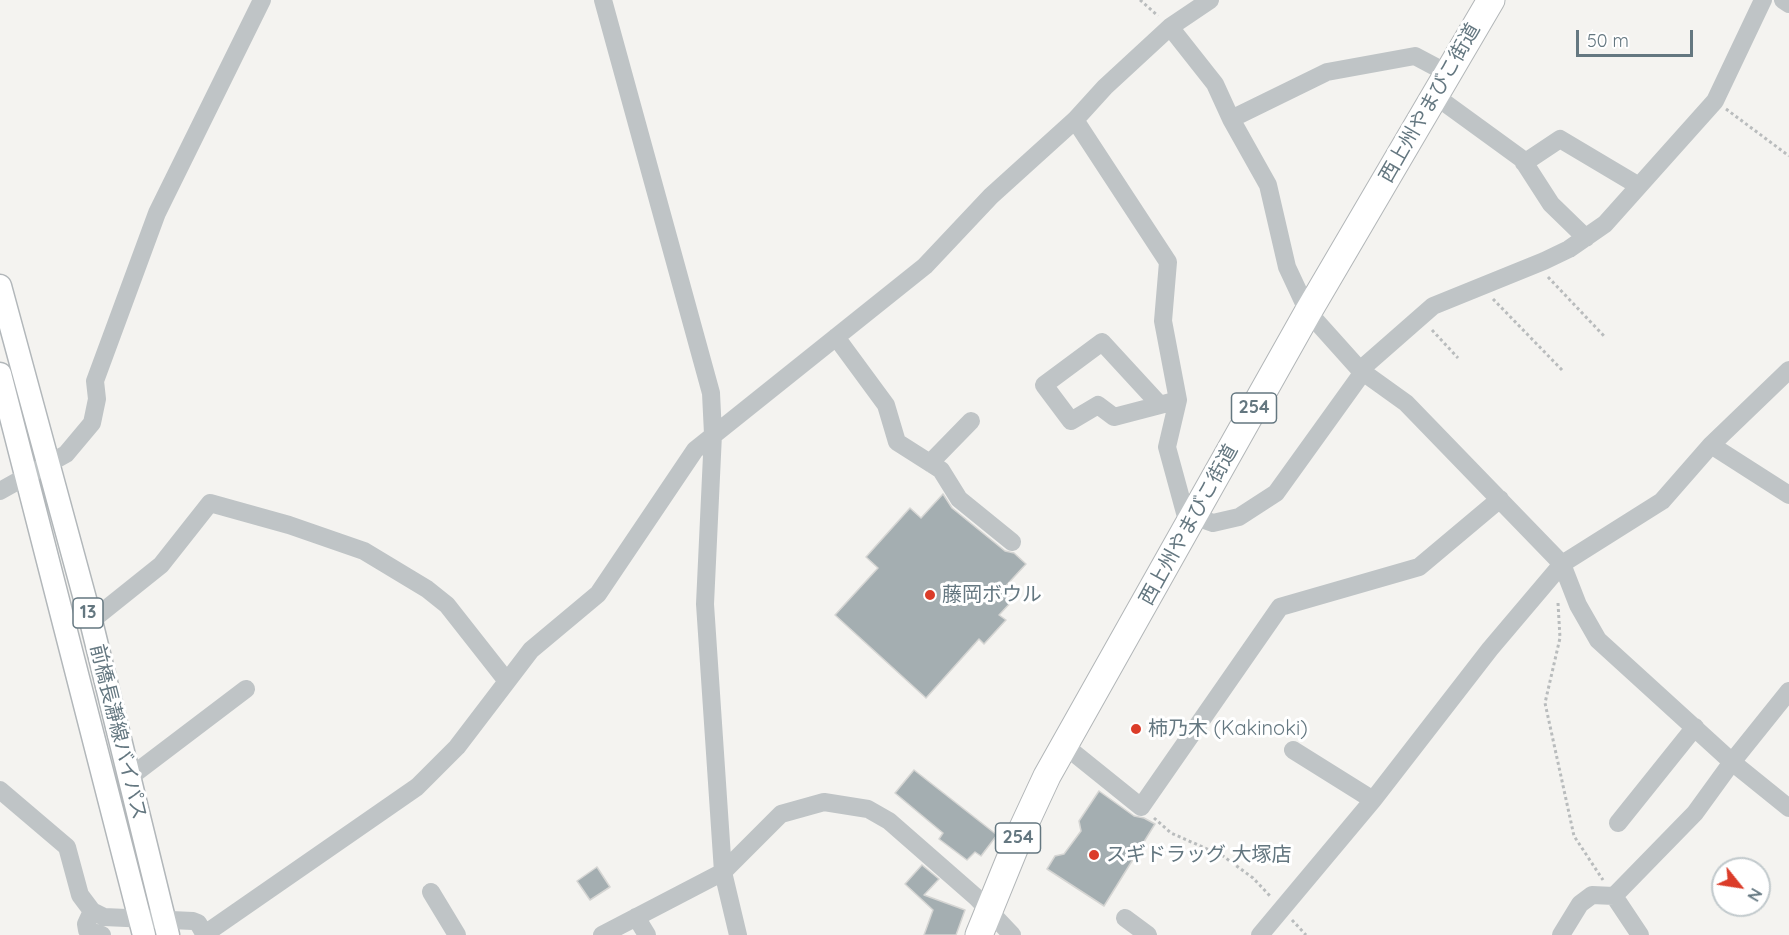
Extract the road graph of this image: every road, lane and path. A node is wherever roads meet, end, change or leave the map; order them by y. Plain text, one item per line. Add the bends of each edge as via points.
1 (262, 0) edge
2 (603, 0) edge
3 (1140, 0) edge
4 (1210, 0) edge
5 (1491, 0) edge
6 (1763, 0) edge
7 (1783, 0) edge
8 (1789, 4) edge
9 (1170, 27) junction
10 (1440, 84) junction
11 (1715, 101) junction
12 (1231, 119) junction
13 (1075, 120) junction
14 (1789, 156) edge
15 (1524, 163) junction
16 (1639, 186) junction
17 (1586, 238) junction
18 (1536, 265) junction
19 (0, 286) edge
20 (1481, 287) junction
21 (1308, 312) junction
22 (1420, 317) junction
23 (1604, 336) dead end
24 (836, 337) junction
25 (1458, 358) dead end
26 (1789, 370) edge
27 (1362, 371) junction
28 (1563, 371) dead end
29 (0, 374) edge
30 (1169, 402) junction
31 (970, 422) dead end
32 (712, 434) junction
33 (1711, 445) junction
34 (50, 463) junction
35 (930, 463) junction
36 (27, 475) junction
37 (0, 491) edge
38 (1789, 495) edge
39 (1500, 499) junction
40 (1193, 517) junction
41 (1012, 542) dead end
42 (1562, 564) junction
43 (91, 621) junction
44 (506, 680) junction
45 (246, 689) dead end
46 (1789, 691) edge
47 (1695, 727) junction
48 (1065, 745) junction
49 (1293, 750) dead end
50 (1732, 762) junction
51 (130, 777) junction
52 (0, 790) edge
53 (1372, 800) junction
54 (1141, 807) junction
55 (1789, 808) edge
56 (1618, 823) dead end
57 (723, 872) junction
58 (431, 892) dead end
59 (1614, 896) junction
60 (988, 909) junction
61 (1283, 910) junction
62 (92, 911) junction
63 (636, 917) junction
64 (1125, 918) dead end
65 (143, 927) edge
66 (166, 928) edge
67 (102, 935) edge
68 (205, 935) edge
69 (457, 935) edge
70 (602, 935) edge
71 (647, 935) edge
72 (738, 935) edge
73 (979, 935) edge
74 (1012, 935) edge
75 (1148, 935) edge
76 (1260, 935) edge
77 (1306, 935) edge
78 (1561, 935) edge
79 (1640, 935) edge

1 - 34 street via 157,213 95,381 97,399 92,423 66,454
2 - 32 street via 711,393
3 - 9 path
4 - 9 street
5 - 10 highway, 西上州やまびこ街道 / 254
6 - 11 street
7 - 8 street
9 - 12 street via 1215,84
9 - 13 street
10 - 12 street via 1415,56 1327,72
10 - 15 street
10 - 21 highway, 西上州やまびこ街道 / 254
11 - 14 path
11 - 16 street
12 - 21 street via 1268,185 1287,267
13 - 24 street via 991,196 925,266
13 - 30 street via 1168,262 1163,321
15 - 16 street via 1560,138
15 - 17 street via 1551,204
16 - 17 street via 1605,224
17 - 18 street
18 - 20 street
18 - 23 path
19 - 34 main road, 前橋長瀞線バイパス / 13
20 - 22 street via 1433,306
20 - 28 path
21 - 27 street
21 - 40 highway, 西上州やまびこ街道 / 254
22 - 25 path
22 - 27 street
24 - 32 street
24 - 35 street via 886,405 897,442
26 - 33 street
27 - 39 street via 1406,403
27 - 40 street via 1276,493 1239,516 1213,523
29 - 36 main road, 前橋長瀞線バイパス / 13
30 - 30 street via 1114,417 1098,405 1071,421 1044,385 1102,342
30 - 40 street via 1167,447 1185,513
31 - 35 street
32 - 44 street via 695,450 598,594 531,650
32 - 57 street via 705,604
33 - 38 street
33 - 42 street via 1662,501
34 - 36 street
34 - 43 main road, 前橋長瀞線バイパス / 13
35 - 41 street via 941,470 959,499
36 - 37 street
36 - 65 main road, 前橋長瀞線バイパス / 13
39 - 42 street
39 - 54 street via 1419,567 1280,607
40 - 48 highway, 西上州やまびこ街道 / 254
42 - 47 street via 1578,605 1598,640
42 - 53 street
42 - 59 path via 1558,594 1560,638 1545,703 1574,837
43 - 44 street via 161,565 210,503 364,551 447,605
43 - 51 main road, 前橋長瀞線バイパス / 13
44 - 68 street via 457,747 417,787
45 - 51 street
46 - 50 street
47 - 50 street
47 - 56 street
48 - 54 street
48 - 60 highway, 西上州やまびこ街道 / 254
49 - 53 street
50 - 55 street
50 - 59 street via 1695,813
51 - 66 main road, 前橋長瀞線バイパス / 13
52 - 62 street via 67,848 80,895
53 - 61 street
54 - 61 path via 1171,833 1223,856 1253,878
57 - 60 street via 781,814 824,802 854,805 889,820
57 - 63 street
57 - 72 street
58 - 69 street
59 - 78 street via 1592,895 1580,904
59 - 79 street
60 - 73 highway, 西上州やまびこ街道 / 254
60 - 74 street
61 - 76 street
61 - 77 path
62 - 65 street
62 - 67 street via 87,930
63 - 70 street
63 - 71 street
64 - 75 street
65 - 66 street
66 - 68 street via 193,921

